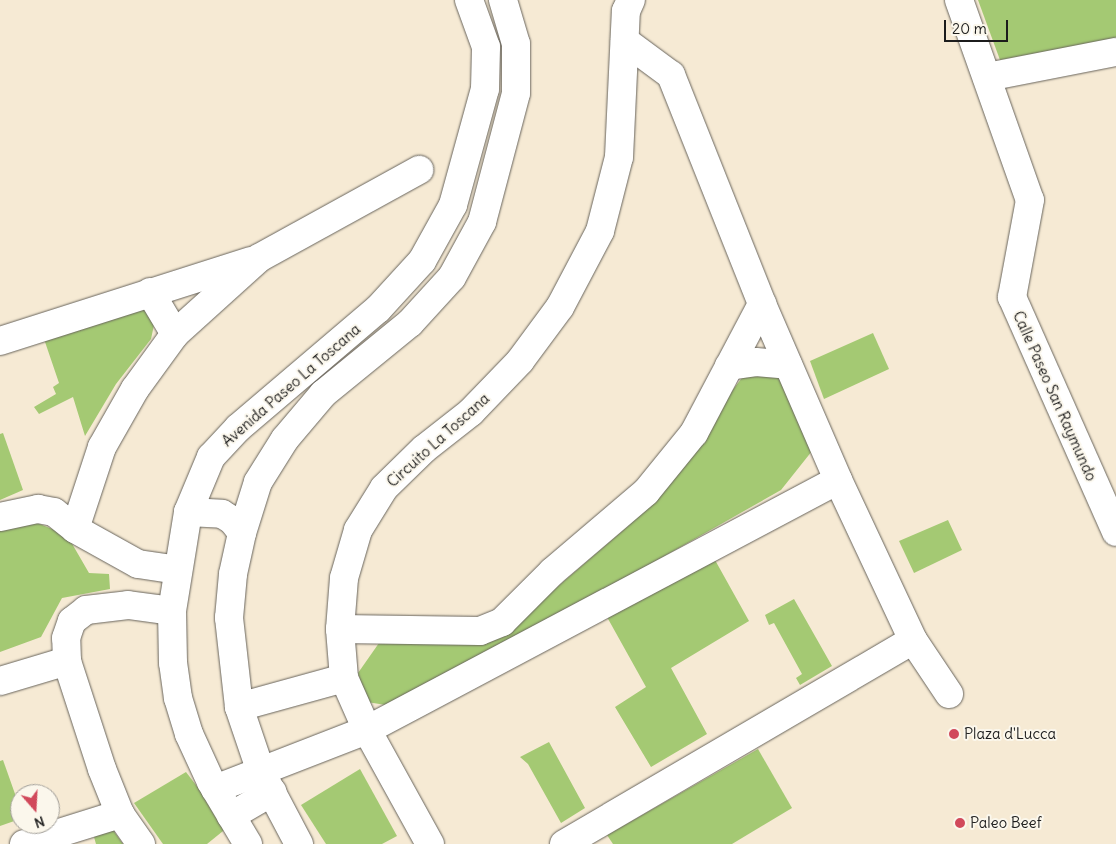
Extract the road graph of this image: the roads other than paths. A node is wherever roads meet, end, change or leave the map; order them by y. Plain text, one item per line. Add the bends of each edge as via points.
1 (469, 0) edge
2 (503, 0) edge
3 (631, 0) edge
4 (958, 0) edge
5 (625, 41) junction
6 (1116, 52) edge
7 (987, 77) junction
8 (419, 170) dead end
9 (259, 258) junction
10 (150, 292) junction
11 (762, 304) junction
12 (175, 334) junction
13 (0, 341) edge
14 (788, 364) junction
15 (729, 366) junction
16 (838, 480) junction
17 (188, 512) junction
18 (0, 517) edge
19 (75, 529) junction
20 (1116, 532) edge
21 (242, 533) junction
22 (178, 570) junction
23 (172, 611) junction
24 (340, 629) junction
25 (914, 640) junction
26 (67, 661) junction
27 (344, 678) junction
28 (0, 681) edge
29 (949, 694) dead end
30 (238, 707) junction
31 (367, 730) junction
32 (267, 782) junction
33 (215, 789) junction
34 (120, 814) junction
35 (231, 816) junction
36 (24, 844) edge
37 (141, 844) edge
38 (248, 844) edge
39 (299, 844) edge
40 (430, 844) edge
41 (564, 844) edge

1 - 17 street, Avenida Paseo La Toscana via 486,47 485,88 453,205 422,261 378,309 238,428 211,457
2 - 21 street, Avenida Paseo La Toscana via 516,44 516,93 482,222 452,276 410,323 323,394 285,438 258,482
3 - 5 street, Circuito La Toscana via 626,12
4 - 7 street, Calle Paseo San Raymundo
5 - 11 street via 671,75
5 - 24 street, Circuito La Toscana via 619,157 600,232 560,307 520,361 471,412 424,449 384,488 358,530 344,578
6 - 7 street
7 - 20 street, Calle Paseo San Raymundo via 1030,200 1012,297
8 - 9 street
9 - 10 street
9 - 12 street
10 - 12 street
10 - 13 street
11 - 14 street
11 - 15 street
12 - 19 street via 135,389 102,447
14 - 15 street via 756,362
14 - 16 street
15 - 24 street via 694,433 646,492 552,572 502,622 480,631
16 - 25 street
16 - 31 street
17 - 21 street via 222,514 232,520
17 - 22 street, Avenida Paseo La Toscana
18 - 19 street via 38,509 54,512
19 - 22 street via 138,564
21 - 30 street, Avenida Paseo La Toscana via 233,574 229,618
22 - 23 street, Avenida Paseo La Toscana
23 - 26 street via 128,605 86,610 72,621 66,638
23 - 33 street, Avenida Paseo La Toscana via 173,663 178,698 189,734
24 - 27 street, Circuito La Toscana
25 - 29 street
25 - 41 street
26 - 28 street
26 - 34 street
27 - 30 street
27 - 31 street, Circuito La Toscana
30 - 32 street, Avenida Paseo La Toscana
31 - 32 street
31 - 40 street, Circuito La Toscana
32 - 33 street
32 - 35 street
32 - 39 street, Avenida Paseo La Toscana
33 - 35 street, Avenida Paseo La Toscana
34 - 36 street
34 - 37 street
35 - 38 street, Avenida Paseo La Toscana

